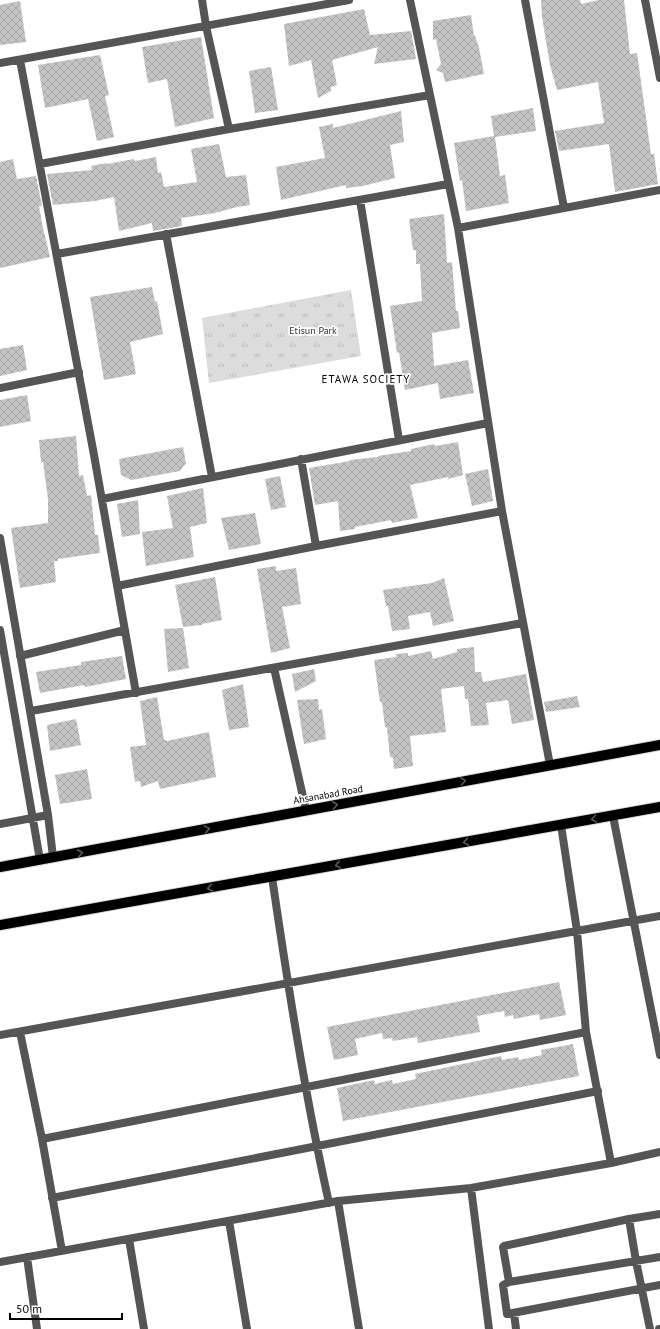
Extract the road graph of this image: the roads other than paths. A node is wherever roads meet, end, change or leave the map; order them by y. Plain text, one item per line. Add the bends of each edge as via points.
1 (202, 0) edge
2 (349, 0) edge
3 (410, 0) edge
4 (525, 0) edge
5 (645, 0) edge
6 (206, 26) junction
7 (20, 60) junction
8 (0, 62) edge
9 (660, 78) edge
10 (430, 95) junction
11 (229, 129) junction
12 (40, 164) junction
13 (448, 184) junction
14 (660, 190) edge
15 (360, 200) junction
16 (564, 208) junction
17 (458, 228) junction
18 (166, 234) junction
19 (57, 254) junction
20 (79, 372) junction
21 (0, 388) edge
22 (488, 423) junction
23 (399, 440) junction
24 (301, 459) junction
25 (212, 477) junction
26 (102, 499) junction
27 (502, 512) junction
28 (0, 538) edge
29 (316, 546) junction
30 (117, 586) junction
31 (523, 623) junction
32 (0, 630) edge
33 (125, 630) junction
34 (2, 649) edge
35 (20, 656) junction
36 (274, 668) junction
37 (136, 693) junction
38 (31, 711) junction
39 (660, 745) edge
40 (550, 765) junction
41 (660, 807) edge
42 (306, 810) junction
43 (48, 815) junction
44 (613, 816) junction
45 (33, 818) junction
46 (0, 824) edge
47 (561, 825) junction
48 (53, 858) junction
49 (40, 860) junction
50 (0, 867) edge
51 (272, 877) junction
52 (660, 916) edge
53 (634, 921) junction
54 (0, 925) edge
55 (577, 931) junction
56 (287, 982) junction
57 (20, 1032) junction
58 (586, 1032) junction
59 (0, 1035) edge
60 (660, 1055) edge
61 (306, 1087) junction
62 (598, 1091) junction
63 (42, 1139) junction
64 (317, 1147) junction
65 (660, 1152) edge
66 (611, 1163) junction
67 (471, 1188) junction
68 (52, 1198) junction
69 (338, 1201) junction
70 (329, 1203) junction
71 (660, 1214) edge
72 (629, 1219) junction
73 (229, 1221) junction
74 (129, 1239) junction
75 (62, 1251) junction
76 (27, 1257) junction
77 (660, 1257) edge
78 (636, 1261) junction
79 (0, 1262) edge
80 (509, 1282) junction
81 (660, 1286) edge
82 (641, 1289) junction
83 (514, 1313) junction
84 (38, 1329) edge
85 (144, 1329) edge
86 (247, 1329) edge
87 (360, 1329) edge
88 (489, 1329) edge
89 (516, 1329) edge
90 (650, 1329) edge

1 - 6 street
2 - 6 street
3 - 10 street
4 - 16 street
5 - 9 street
6 - 7 street
6 - 11 street
7 - 8 street
7 - 12 street
10 - 11 street
10 - 13 street
11 - 12 street
12 - 19 street
13 - 15 street
13 - 17 street
14 - 16 street
15 - 18 street
15 - 23 street
16 - 17 street
17 - 22 street
18 - 19 street
18 - 25 street
19 - 20 street
20 - 21 street
20 - 26 street
22 - 23 street
22 - 27 street
23 - 24 street
24 - 25 street
24 - 29 street
25 - 26 street
26 - 30 street
27 - 29 street
27 - 31 street
28 - 35 street
29 - 30 street
30 - 33 street
31 - 36 street
31 - 40 street
32 - 34 street
33 - 35 street
33 - 37 street
34 - 45 street
35 - 38 street
36 - 37 street
36 - 42 street
37 - 38 street
38 - 43 street
39 - 40 main road, Ahsanabad Road
42 -> 40 main road, Ahsanabad Road
41 - 44 main road
48 -> 42 main road, Ahsanabad Road
43 - 45 street
43 - 48 street
44 -> 47 main road
44 - 53 street
45 - 46 street
45 - 49 street
47 -> 51 main road
47 - 55 street
48 - 49 main road, Ahsanabad Road
49 - 50 main road, Ahsanabad Road
51 -> 54 main road
51 - 56 street
52 - 53 street
53 - 55 street
53 - 60 street
55 - 56 street
55 - 58 street
56 - 57 street
56 - 61 street
57 - 59 street
57 - 63 street
58 - 61 street
58 - 62 street
61 - 63 street
61 - 64 street
62 - 64 street
62 - 66 street
63 - 68 street
64 - 68 street
64 - 70 street
65 - 66 street
66 - 67 street
67 - 69 street
67 - 88 street
68 - 75 street
69 - 70 street
69 - 87 street
70 - 73 street
71 - 72 street
72 - 78 street
72 - 80 street via 503,1246
73 - 74 street
73 - 86 street
74 - 75 street
74 - 85 street
75 - 76 street
76 - 79 street
76 - 84 street
77 - 78 street
78 - 80 street
78 - 82 street
80 - 83 street via 503,1285 506,1313
81 - 82 street
82 - 83 street
82 - 90 street
83 - 89 street

